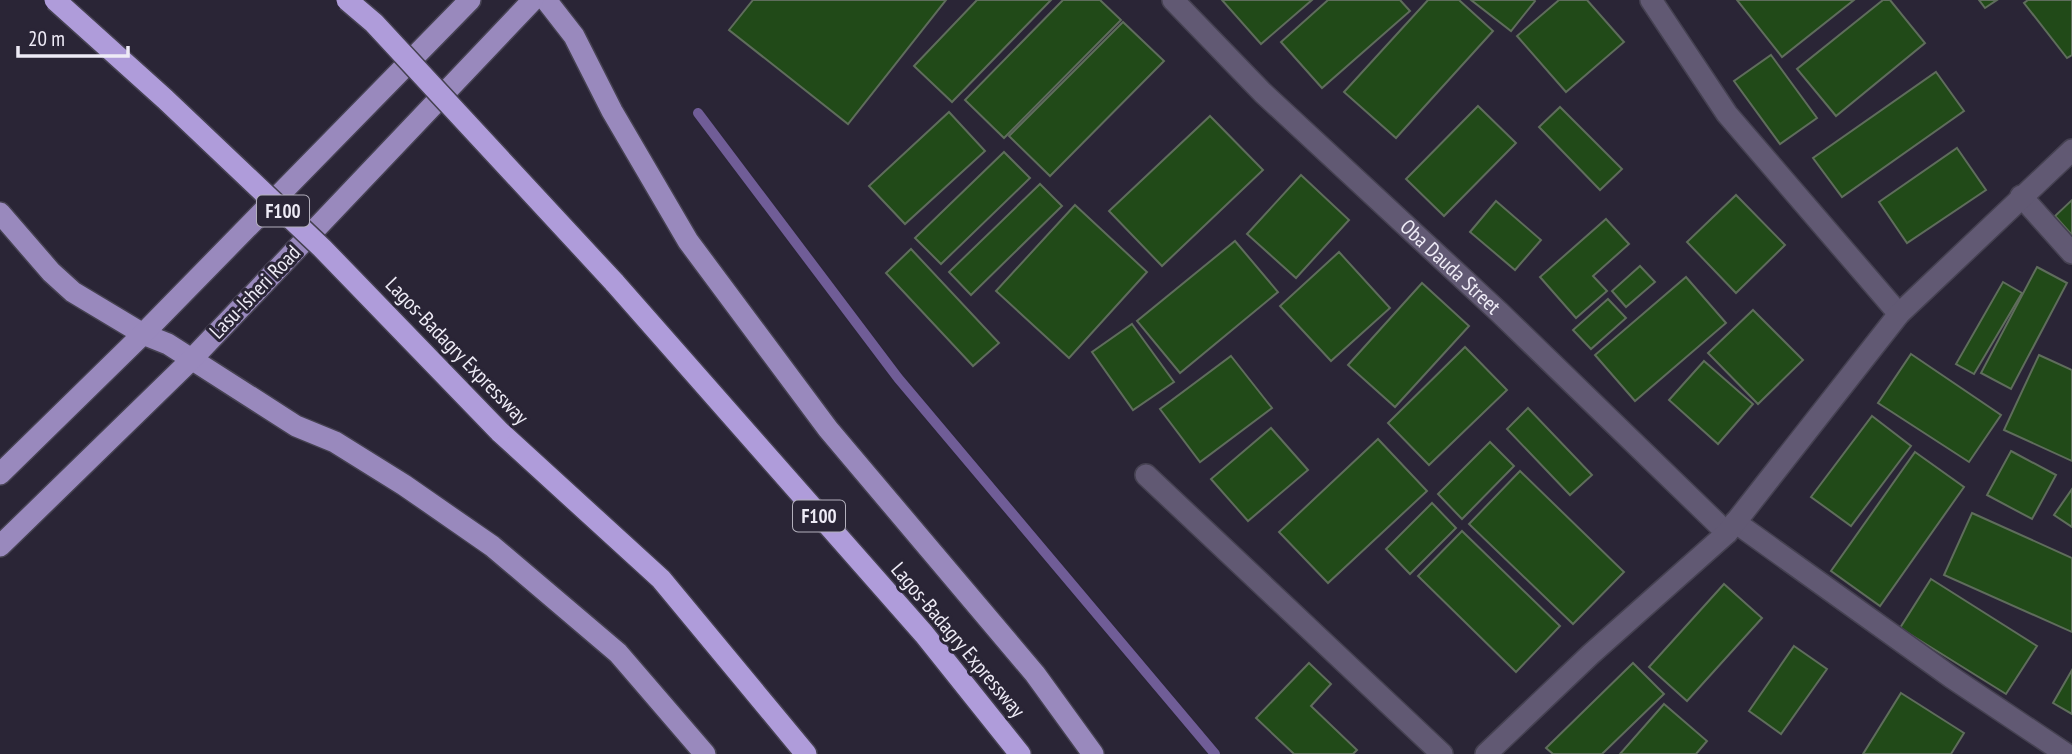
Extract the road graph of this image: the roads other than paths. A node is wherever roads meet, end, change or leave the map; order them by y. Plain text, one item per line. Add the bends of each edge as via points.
1 (55, 0) edge
2 (347, 0) edge
3 (470, 0) edge
4 (533, 0) edge
5 (546, 0) edge
6 (1172, 0) edge
7 (1651, 0) edge
8 (2072, 150) edge
9 (2021, 196) junction
10 (0, 213) edge
11 (2072, 253) edge
12 (1899, 314) junction
13 (143, 334) junction
14 (192, 359) junction
15 (0, 474) edge
16 (1146, 475) dead end
17 (1731, 527) junction
18 (0, 546) edge
19 (705, 754) edge
20 (806, 754) edge
21 (1020, 754) edge
22 (1093, 754) edge
23 (1442, 754) edge
24 (1486, 754) edge
25 (2066, 754) edge

1 - 20 highway, Lagos-Badagry Expressway / F100, bridge via 322,248 500,432 661,579
2 - 21 highway, Lagos-Badagry Expressway / F100, bridge via 374,23 614,282 924,634
3 - 13 main road
4 - 14 main road, Lasu-Isheri Road
5 - 22 main road, Lagos-Badagry Expressway via 574,36 688,241 828,429 1035,674
6 - 17 street, Oba Dauda Street via 1263,93
7 - 12 street via 1727,114
8 - 9 street
9 - 11 street
9 - 12 street
10 - 13 main road via 65,285
12 - 17 street
13 - 14 main road
13 - 15 main road
14 - 18 main road, Lasu-Isheri Road
14 - 19 main road via 296,426 335,442 404,485 492,546 618,653
16 - 23 street
17 - 24 street
17 - 25 street, Oba Dauda Street

